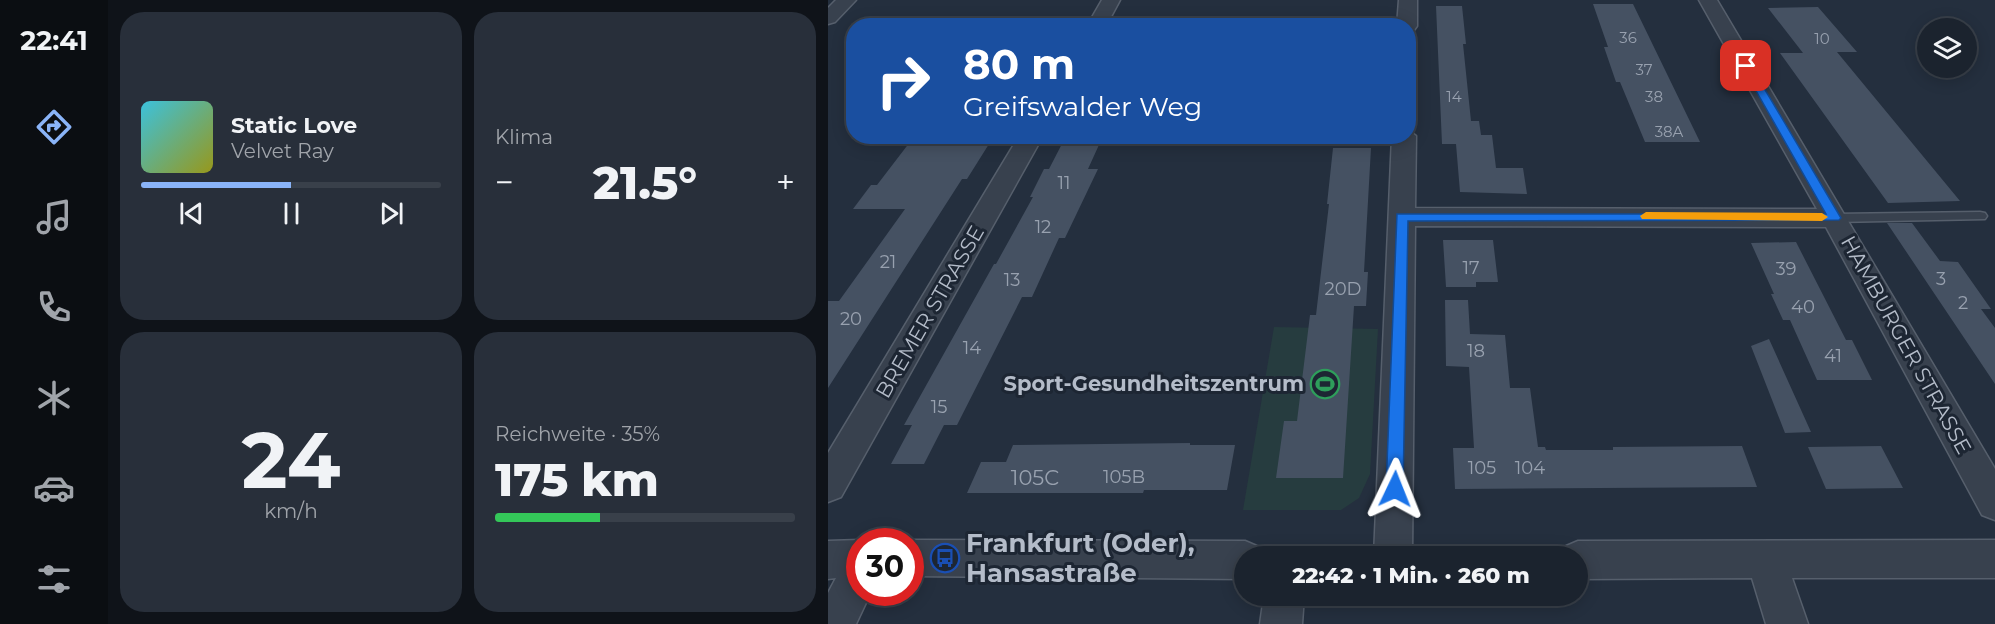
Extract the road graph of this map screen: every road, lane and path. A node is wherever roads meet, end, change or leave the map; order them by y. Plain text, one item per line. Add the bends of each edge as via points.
1 (847, 0) edge
2 (1111, 0) edge
3 (1408, 0) edge
4 (1708, 0) edge
5 (828, 18) edge
6 (1101, 18) edge
7 (1407, 18) edge
8 (1026, 144) edge
9 (1404, 144) edge
10 (1980, 216) dead end
11 (1402, 217) junction
12 (1834, 218) junction
13 (828, 486) edge
14 (1995, 503) edge
15 (1393, 546) edge
16 (924, 558) edge
17 (846, 559) edge
18 (1766, 559) junction
19 (1995, 559) edge
20 (828, 560) edge
21 (1234, 560) edge
22 (1588, 560) edge
23 (846, 600) edge
24 (1283, 606) edge
25 (834, 624) edge
26 (1281, 624) edge
27 (1787, 624) edge

1 - 5 street
2 - 6 street
3 - 7 street
4 - 12 street, HAMBURGER STRASSE
8 - 13 street, BREMER STRASSE
9 - 11 street
10 - 12 lane
11 - 12 street
11 - 15 street
12 - 14 street, HAMBURGER STRASSE
16 - 21 street
17 - 20 street
18 - 19 street
18 - 22 street
18 - 27 street
23 - 25 street
24 - 26 street

